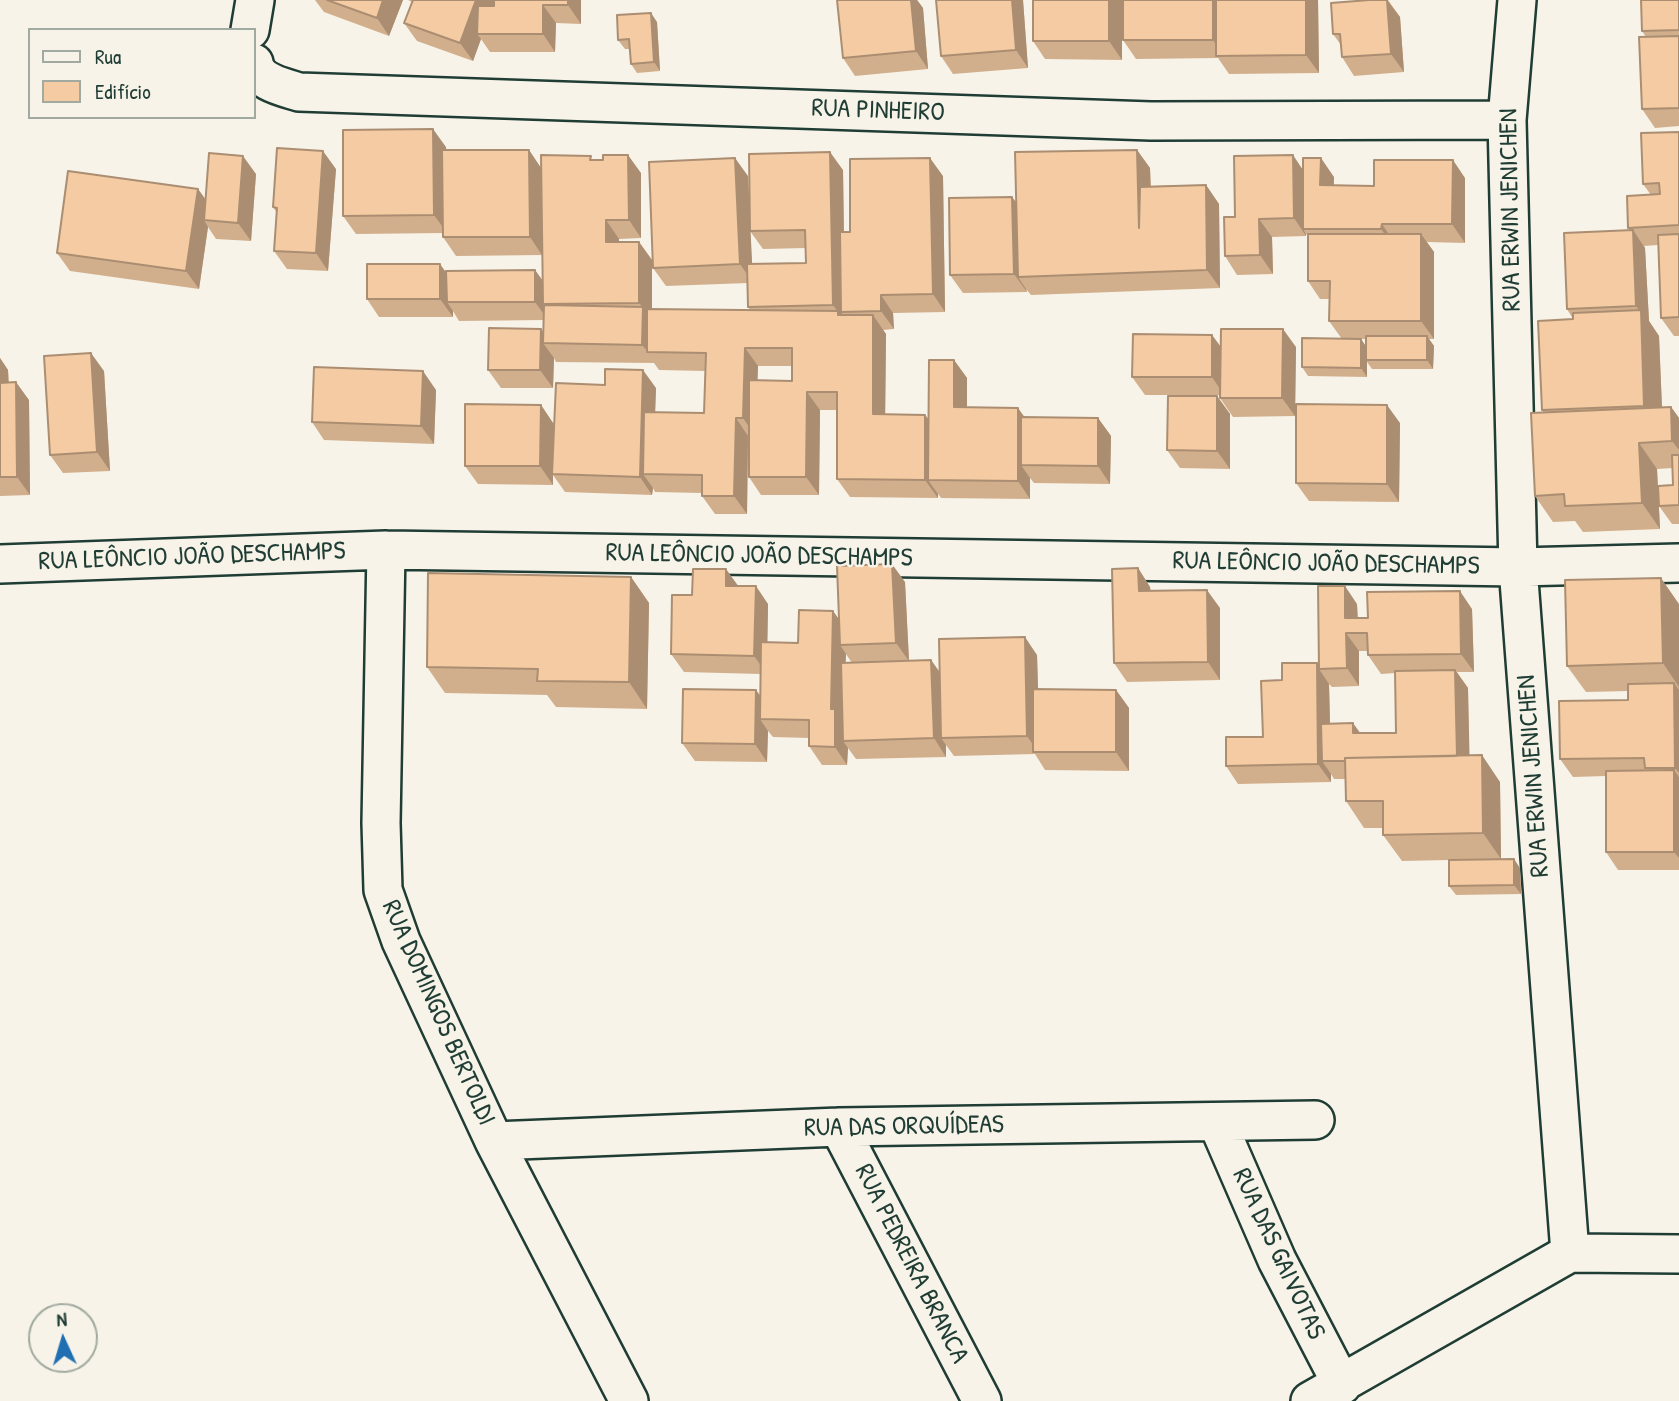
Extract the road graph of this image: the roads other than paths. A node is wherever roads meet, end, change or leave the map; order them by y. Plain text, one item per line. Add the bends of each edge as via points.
1 (255, 0) edge
2 (1517, 0) edge
3 (250, 28) edge
4 (256, 68) edge
5 (1507, 120) junction
6 (386, 550) junction
7 (1679, 563) edge
8 (0, 564) edge
9 (1518, 567) junction
10 (1315, 1120) dead end
11 (1217, 1122) junction
12 (839, 1127) junction
13 (494, 1141) junction
14 (1570, 1253) junction
15 (1679, 1254) edge
16 (1342, 1385) junction
17 (629, 1401) edge
18 (982, 1401) edge
19 (1310, 1401) edge

1 - 3 street
2 - 5 street, RUA ERWIN JENICHEN
4 - 5 street, RUA PINHEIRO via 270,83 299,92 1150,121
5 - 9 street, RUA ERWIN JENICHEN
6 - 8 street, RUA LEÔNCIO JOÃO DESCHAMPS
6 - 9 street, RUA LEÔNCIO JOÃO DESCHAMPS
6 - 13 street, RUA DOMINGOS BERTOLDI via 383,890 401,941
7 - 9 street, RUA LEÔNCIO JOÃO DESCHAMPS
9 - 14 street, RUA ERWIN JENICHEN
10 - 11 street, RUA DAS ORQUÍDEAS
11 - 12 street, RUA DAS ORQUÍDEAS
11 - 16 street, RUA DAS GAIVOTAS via 1277,1260
12 - 13 street, RUA DAS ORQUÍDEAS
12 - 18 street, RUA PEDREIRA BRANCA
13 - 17 street, RUA DOMINGOS BERTOLDI
14 - 15 street
14 - 16 street
16 - 19 street

